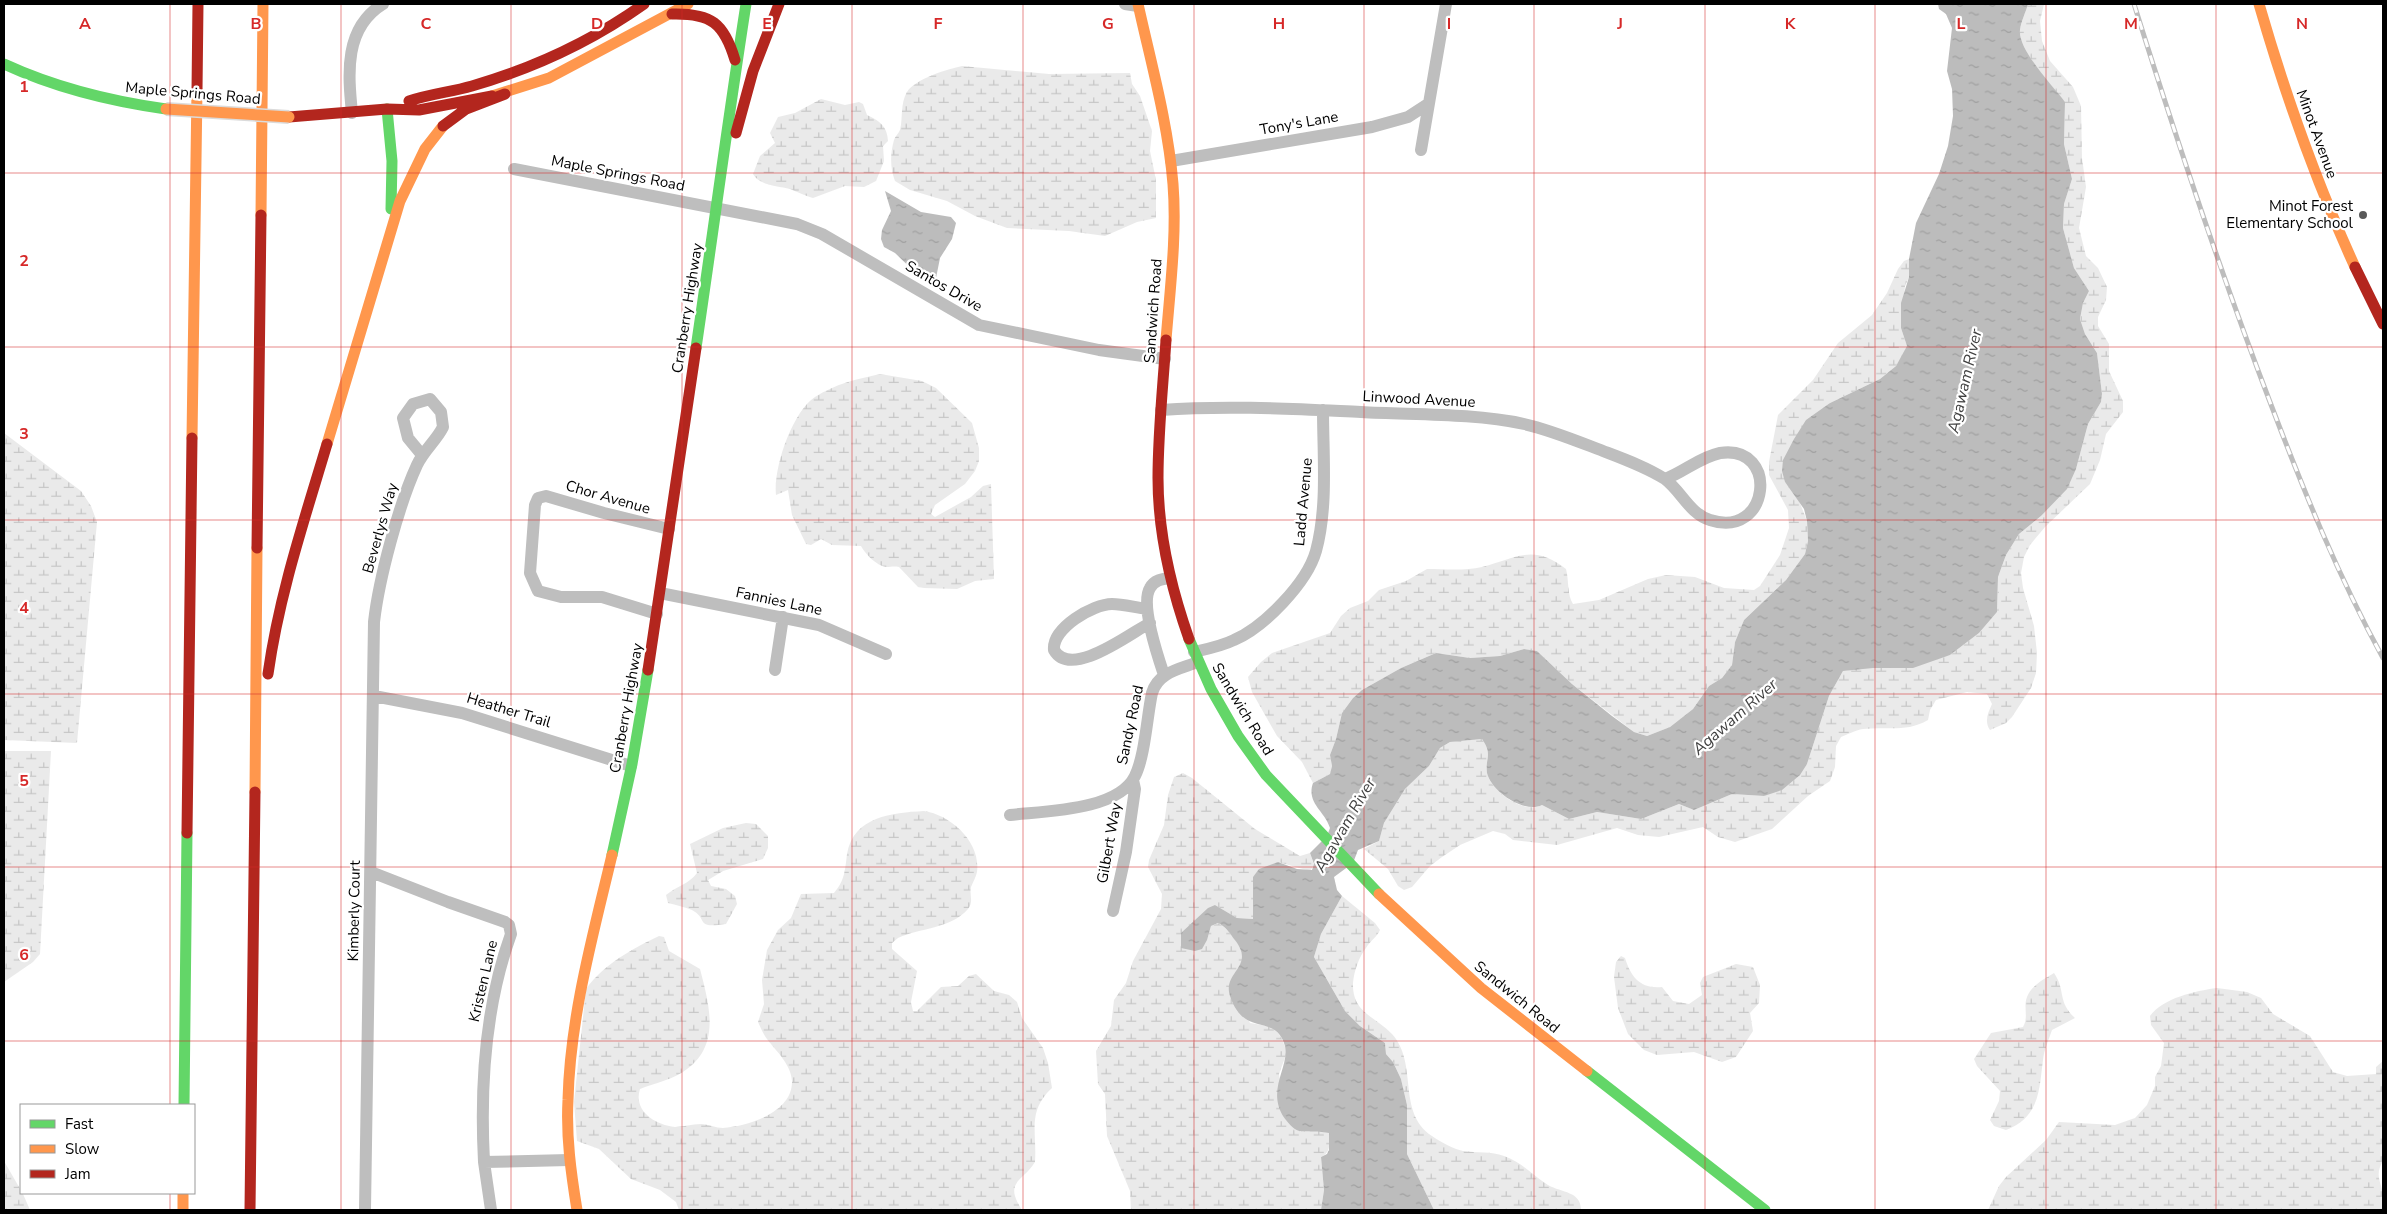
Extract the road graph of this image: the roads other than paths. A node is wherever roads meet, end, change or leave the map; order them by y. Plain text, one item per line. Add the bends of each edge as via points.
1 (198, 4) edge
2 (264, 4) edge
3 (383, 4) edge
4 (644, 4) edge
5 (688, 4) edge
6 (746, 4) edge
7 (779, 4) edge
8 (1124, 4) edge
9 (1446, 4) edge
10 (2259, 4) edge
11 (1138, 5) edge
12 (672, 14) junction
13 (185, 56) dead end
14 (735, 62) junction
15 (4, 64) edge
16 (505, 94) junction
17 (1428, 104) junction
18 (386, 109) junction
19 (352, 113) junction
20 (1421, 150) dead end
21 (1171, 161) junction
22 (514, 170) dead end
23 (196, 178) junction
24 (717, 209) junction
25 (386, 243) junction
26 (2383, 324) edge
27 (1165, 359) junction
28 (1161, 410) junction
29 (1324, 410) junction
30 (422, 455) dead end
31 (1665, 479) junction
32 (669, 530) junction
33 (1170, 578) junction
34 (660, 593) junction
35 (1147, 609) junction
36 (375, 612) joint
37 (657, 614) junction
38 (783, 617) junction
39 (1150, 623) junction
40 (886, 654) dead end
41 (1196, 657) junction
42 (775, 670) dead end
43 (1164, 675) junction
44 (374, 696) junction
45 (631, 766) junction
46 (254, 774) junction
47 (1133, 780) junction
48 (1010, 815) dead end
49 (371, 872) junction
50 (1113, 911) dead end
51 (184, 1104) edge
52 (569, 1160) junction
53 (484, 1162) junction
54 (183, 1194) edge
55 (183, 1210) edge
56 (250, 1210) edge
57 (366, 1210) edge
58 (491, 1210) edge
59 (577, 1210) edge
60 (1765, 1210) edge

1 - 23 main road
2 - 46 main road
3 - 19 street via 363,21 352,44
4 - 18 main road, Maple Springs Road via 582,43 532,66
5 - 12 main road, Maple Springs Road
6 - 14 main road, Cranberry Highway
7 - 24 main road, Cranberry Highway via 751,78
8 - 11 street
9 - 17 street
10 - 26 main road, Minot Avenue via 2312,166
11 - 21 main road, Sandwich Road
12 - 14 main road via 698,14 712,19 725,32
12 - 16 main road, Maple Springs Road via 567,69
13 - 23 main road
14 - 24 main road, Cranberry Highway
15 - 19 main road, Maple Springs Road, bridge via 40,81 93,98 166,109 289,117
16 - 18 main road, Maple Springs Road via 419,110
16 - 25 main road via 465,110 439,130 412,174
17 - 20 street
17 - 21 street, Tony's Lane via 1408,117 1372,127
18 - 19 main road, Maple Springs Road
18 - 25 main road via 392,181
21 - 27 main road, Sandwich Road via 1173,220
22 - 24 street, Maple Springs Road
23 - 51 main road
24 - 27 street, Santos Drive via 797,224 822,234 979,325 1099,350
24 - 32 main road, Cranberry Highway
25 - 46 main road via 278,607
27 - 28 main road, Sandwich Road
28 - 29 street, Linwood Avenue via 1233,406
28 - 33 main road, Sandwich Road via 1159,497
29 - 31 street, Linwood Avenue via 1450,416 1523,424 1619,457
29 - 41 street, Ladd Avenue via 1320,526 1310,566 1294,589 1264,620 1235,640
30 - 36 street, Beverlys Way via 400,514
31 - 31 street, Linwood Avenue via 1700,516 1713,521 1744,517 1756,507 1761,493 1759,476 1752,462 1734,453 1709,456
32 - 34 main road, Cranberry Highway
32 - 37 street, Chor Avenue via 546,496 538,498 535,505 530,573 538,591 551,596 602,597
33 - 35 street via 1157,581 1149,589
33 - 41 main road, Sandwich Road
34 - 37 main road, Cranberry Highway
34 - 38 street, Fannies Lane
35 - 39 street
35 - 39 street via 1111,604 1090,611 1066,626 1056,639 1054,650 1060,656 1070,658 1098,654
36 - 44 street, Kimberly Court
37 - 45 main road, Cranberry Highway
38 - 40 street, Fannies Lane via 834,630
38 - 42 street
39 - 43 street
41 - 43 street, Sandy Road
41 - 60 main road, Sandwich Road via 1220,705 1256,762 1355,870 1464,974
43 - 47 street, Sandy Road via 1154,687
44 - 45 street, Heather Trail via 462,712
44 - 49 street, Kimberly Court
45 - 52 main road, Cranberry Highway via 574,1038 568,1092
46 - 56 main road
47 - 48 street, Sandy Road via 1119,793 1094,803
47 - 50 street, Gilbert Way via 1135,789 1126,852
49 - 53 street, Kristen Lane via 509,925 511,934 494,996 484,1066
49 - 57 street, Kimberly Court
52 - 53 street
52 - 59 main road, Cranberry Highway
53 - 58 street, Kristen Lane
54 - 55 main road

